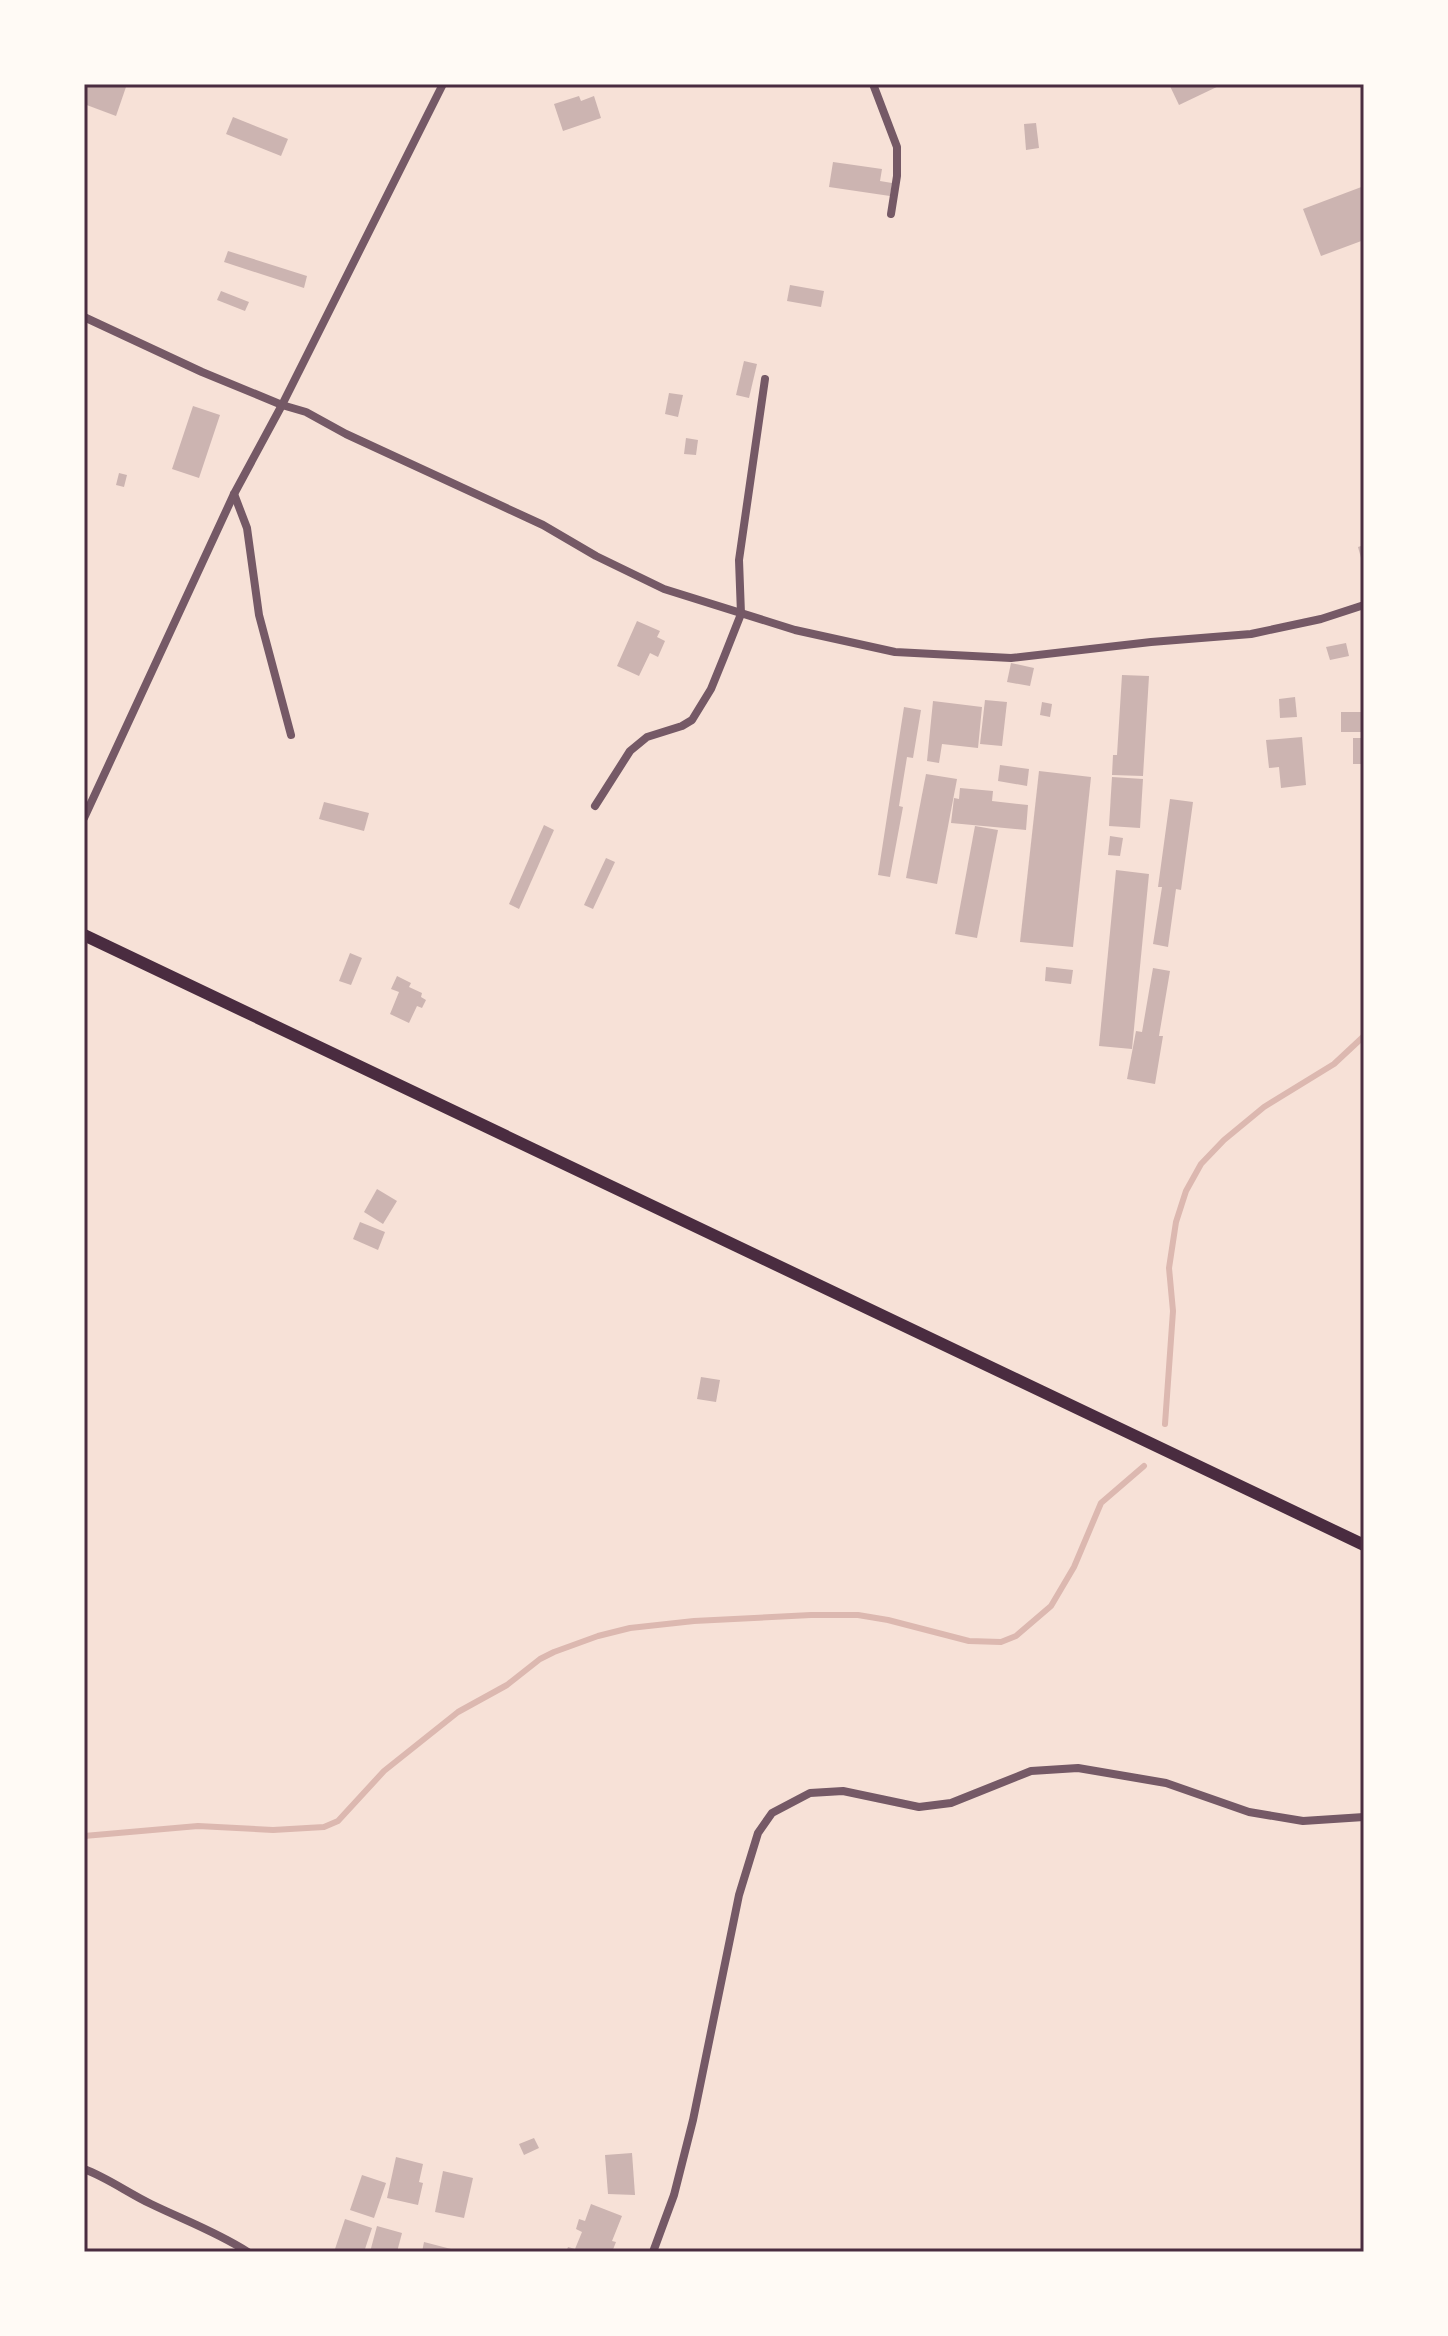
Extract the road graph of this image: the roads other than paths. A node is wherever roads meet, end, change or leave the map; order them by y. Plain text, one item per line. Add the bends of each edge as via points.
1 (443, 84) edge
2 (873, 84) edge
3 (891, 214) dead end
4 (84, 317) edge
5 (765, 379) dead end
6 (282, 405) junction
7 (234, 494) junction
8 (1364, 605) edge
9 (741, 614) junction
10 (291, 735) dead end
11 (595, 806) dead end
12 (84, 818) edge
13 (84, 935) edge
14 (1364, 1545) edge
15 (1364, 1817) edge
16 (84, 2169) edge
17 (248, 2252) edge
18 (653, 2252) edge

1 - 6 street
2 - 3 street via 897,147
4 - 6 street
5 - 9 street via 739,560
6 - 7 street
6 - 9 street via 543,525 635,576
7 - 10 street via 247,528 259,615
7 - 12 street
8 - 9 street via 1251,634 1011,658 895,652
9 - 11 street via 711,689 692,720 647,737 630,751
13 - 14 main road
15 - 18 street via 1303,1821 1249,1812 1166,1783 1078,1768 1031,1771 951,1803 919,1807 843,1791 810,1793 772,1813 758,1833 739,1895 693,2120
16 - 17 street

